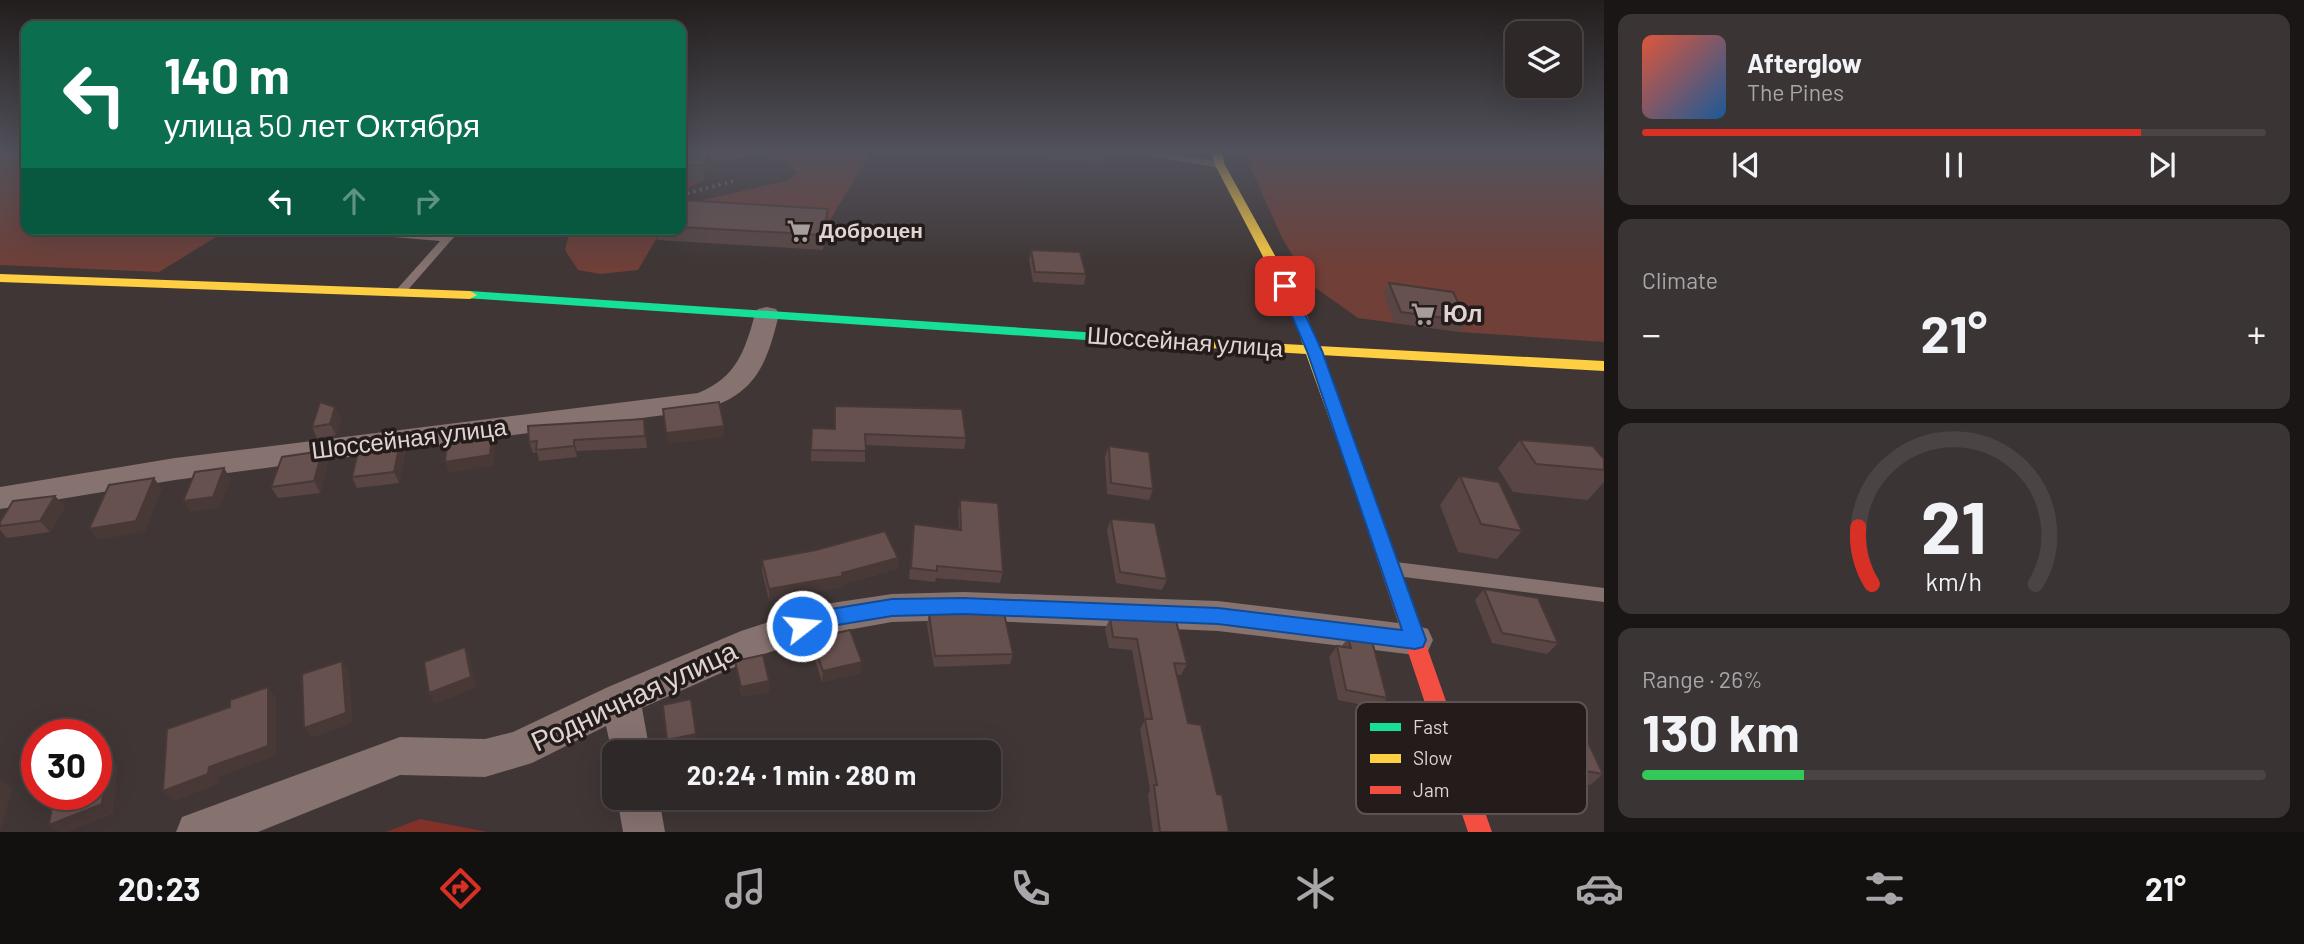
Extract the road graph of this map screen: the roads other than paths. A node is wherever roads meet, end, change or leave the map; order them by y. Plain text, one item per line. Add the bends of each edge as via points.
1 (1235, 190) edge
2 (451, 235) edge
3 (0, 278) edge
4 (402, 290) junction
5 (767, 314) junction
6 (1315, 351) junction
7 (1604, 366) edge
8 (0, 498) edge
9 (1392, 568) junction
10 (1604, 595) edge
11 (1415, 640) junction
12 (621, 699) junction
13 (1436, 702) edge
14 (628, 740) edge
15 (640, 810) edge
16 (1474, 814) edge
17 (197, 832) edge
18 (644, 832) edge
19 (1480, 832) edge

1 - 6 street
2 - 4 lane
3 - 4 street, Шоссейная улица
4 - 5 street, Шоссейная улица
5 - 6 street, Шоссейная улица
5 - 8 street, Шоссейная улица via 756,359 744,378 727,393 702,401 175,468
6 - 7 street, Шоссейная улица
6 - 9 street
9 - 10 lane
9 - 11 street
11 - 12 street, Родничная улица via 1218,616 964,606 892,608 825,619 754,642
11 - 13 street
12 - 14 street
12 - 17 street, Родничная улица via 518,750 485,758 400,756
15 - 18 street
16 - 19 street

